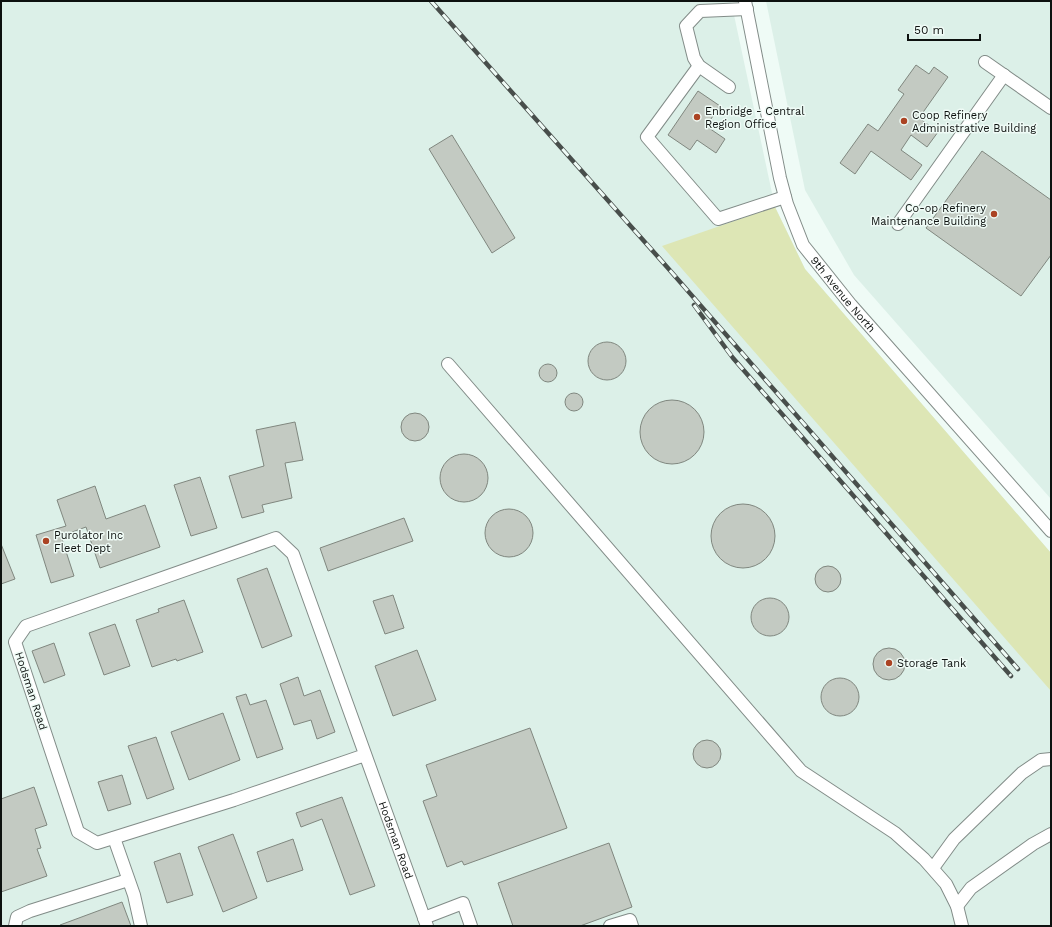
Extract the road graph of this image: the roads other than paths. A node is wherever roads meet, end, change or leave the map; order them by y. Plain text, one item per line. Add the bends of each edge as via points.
1 (746, 5) edge
2 (985, 62) dead end
3 (699, 66) junction
4 (1004, 75) junction
5 (729, 86) dead end
6 (1051, 108) edge
7 (785, 197) junction
8 (898, 224) dead end
9 (448, 364) dead end
10 (1051, 531) edge
11 (365, 755) junction
12 (1051, 759) edge
13 (1051, 834) edge
14 (114, 838) junction
15 (933, 868) junction
16 (128, 880) junction
17 (957, 906) junction
18 (426, 922) edge
19 (15, 926) edge
20 (141, 926) edge
21 (471, 926) edge
22 (610, 926) edge
23 (632, 926) edge
24 (962, 926) edge

1 - 3 street via 700,10 686,26 694,58
1 - 7 street, 9th Avenue North
2 - 4 street
3 - 5 street
3 - 7 street via 647,137 718,219
4 - 6 street
4 - 8 street
7 - 10 street, 9th Avenue North via 803,244 851,305
9 - 15 street via 801,771 895,833
11 - 14 street, Hodsman Road
11 - 14 street, Hodsman Road via 293,554 276,538 26,626 15,642 78,832 97,843
11 - 18 street, Hodsman Road
12 - 15 street via 1041,760 1022,773 954,839
13 - 17 street via 971,888
14 - 16 street
15 - 17 street via 946,884
16 - 19 street via 17,916
16 - 20 street
17 - 24 street
18 - 21 street via 463,903
22 - 23 street via 630,920

